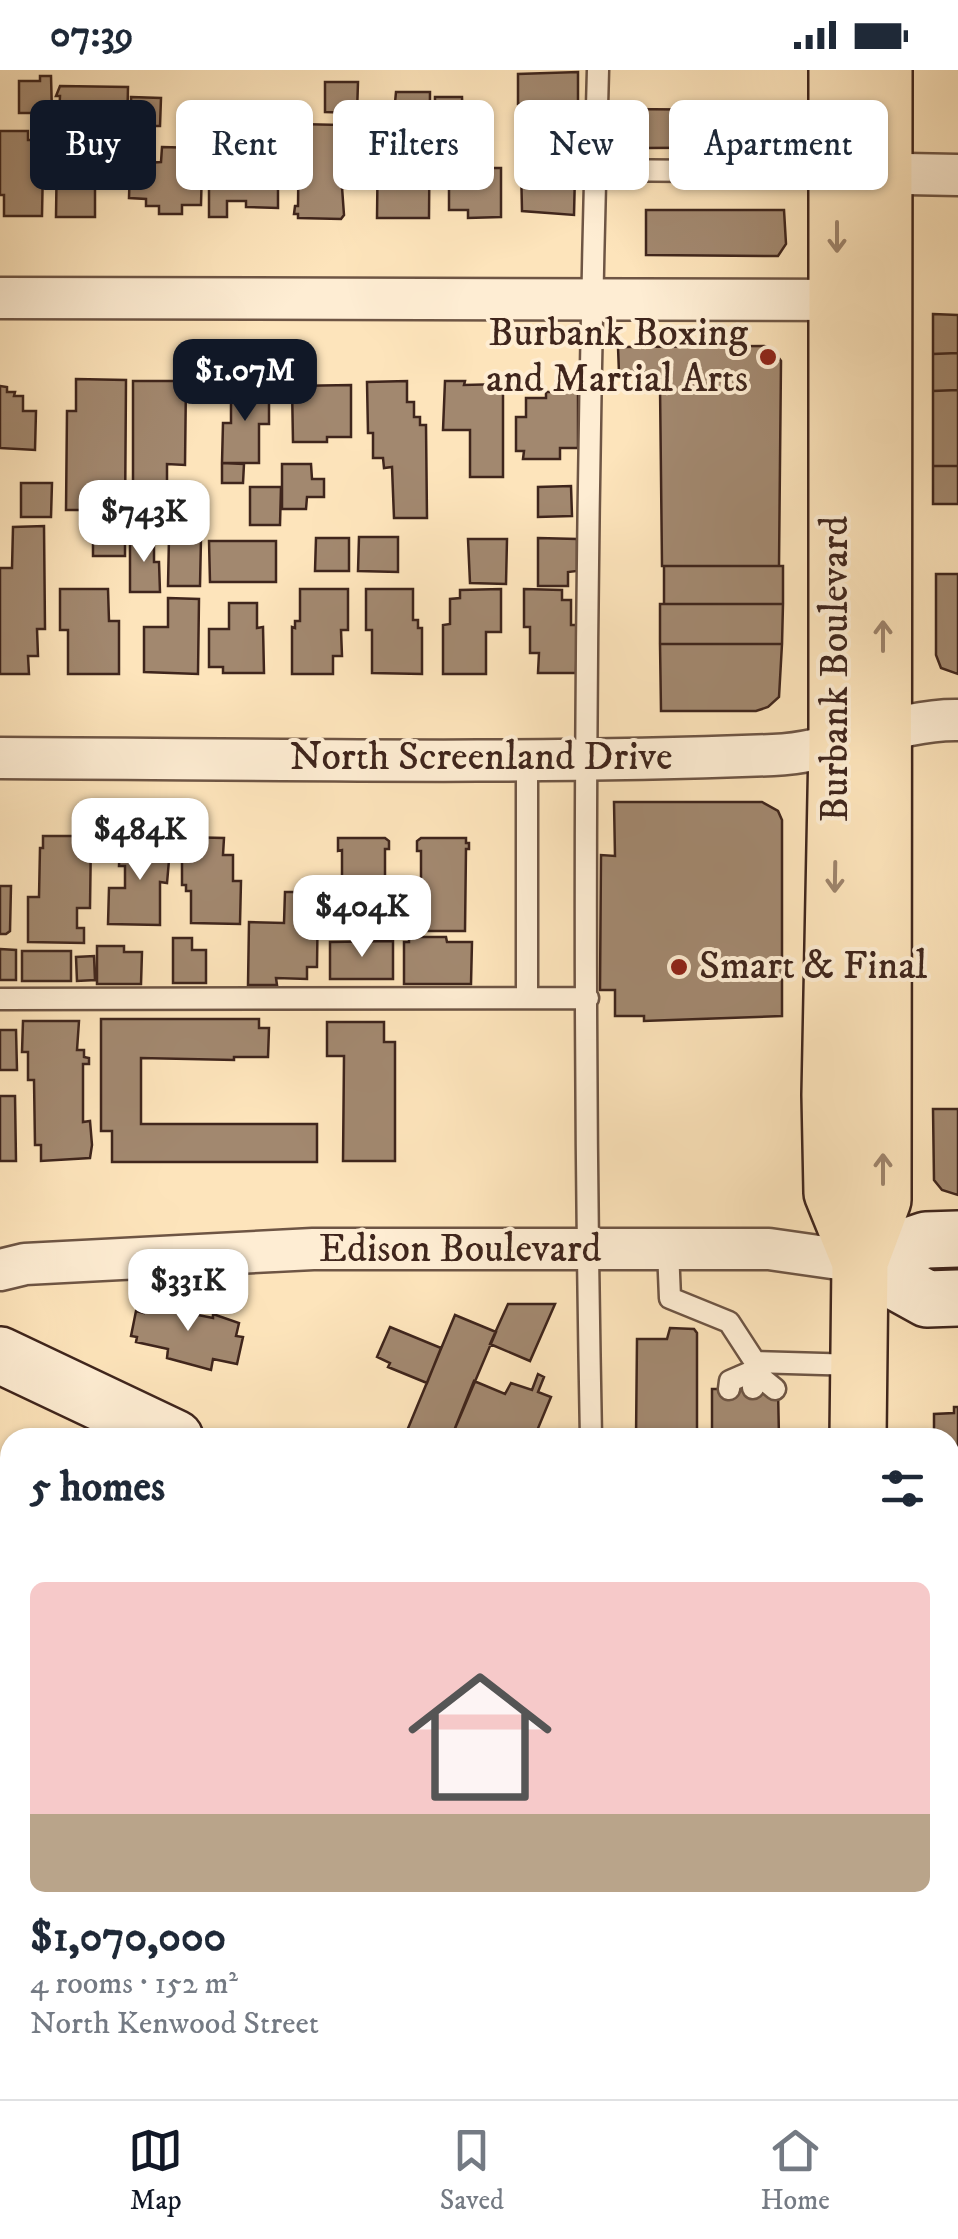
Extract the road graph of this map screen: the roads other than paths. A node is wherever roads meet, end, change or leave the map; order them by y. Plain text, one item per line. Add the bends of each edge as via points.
1 (598, 70) edge
2 (837, 70) edge
3 (884, 70) edge
4 (597, 100) edge
5 (844, 100) edge
6 (877, 100) edge
7 (888, 174) edge
8 (958, 175) edge
9 (594, 190) edge
10 (860, 190) edge
11 (0, 298) edge
12 (591, 300) junction
13 (860, 300) junction
14 (958, 720) edge
15 (860, 739) junction
16 (0, 758) edge
17 (527, 760) junction
18 (588, 761) junction
19 (527, 998) junction
20 (588, 998) junction
21 (0, 999) edge
22 (958, 1238) edge
23 (587, 1249) junction
24 (668, 1249) junction
25 (860, 1262) junction
26 (0, 1270) edge
27 (958, 1298) edge
28 (0, 1355) edge
29 (859, 1365) junction
30 (754, 1374) junction
31 (729, 1388) dead end
32 (775, 1389) dead end
33 (153, 1428) edge
34 (591, 1428) edge
35 (858, 1428) edge

1 - 4 lane
2 - 5 main road, Burbank Boulevard
3 - 6 main road, Burbank Boulevard
7 - 8 street
9 - 12 lane
10 - 13 main road, Burbank Boulevard
11 - 12 street
12 - 13 street
12 - 18 lane
13 - 15 main road, Burbank Boulevard
14 - 15 street, North Screenland Drive
15 - 18 street, North Screenland Drive via 792,754
15 - 25 main road, Burbank Boulevard via 883,1200
16 - 17 street, North Screenland Drive
17 - 18 street, North Screenland Drive
17 - 19 lane
18 - 20 lane
19 - 20 lane
19 - 21 lane
20 - 23 lane
22 - 25 main road, Edison Boulevard via 926,1240
23 - 24 street, Edison Boulevard
23 - 26 street, Edison Boulevard via 313,1249
23 - 34 lane
24 - 25 street, Edison Boulevard via 791,1250
24 - 30 lane via 670,1298 729,1322
25 - 27 main road, Edison Boulevard via 927,1299
25 - 29 main road, Burbank Boulevard
28 - 33 main road
29 - 30 lane
29 - 35 main road, Burbank Boulevard
30 - 31 lane via 730,1381
30 - 32 lane

